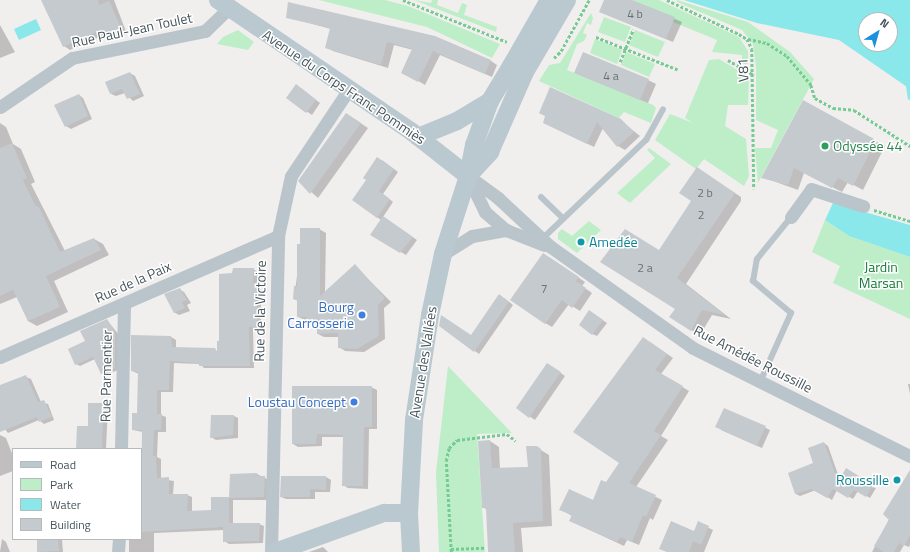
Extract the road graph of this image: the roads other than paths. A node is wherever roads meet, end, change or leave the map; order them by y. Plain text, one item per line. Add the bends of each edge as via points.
1 (549, 0) edge
2 (567, 0) edge
3 (223, 4) edge
4 (518, 69) junction
5 (349, 89) junction
6 (490, 101) junction
7 (0, 107) edge
8 (663, 109) dead end
9 (418, 137) junction
10 (468, 176) junction
11 (541, 197) dead end
12 (863, 206) road end
13 (791, 217) joint
14 (563, 218) junction
15 (506, 230) junction
16 (278, 236) junction
17 (546, 243) junction
18 (443, 254) junction
19 (124, 304) junction
20 (0, 357) edge
21 (760, 382) junction
22 (121, 448) edge
23 (910, 456) edge
24 (409, 513) junction
25 (119, 540) edge
26 (118, 552) edge
27 (271, 552) edge
28 (275, 552) edge
29 (411, 552) edge

1 - 4 main road, bridge
2 - 4 main road, bridge
3 - 5 main road, Avenue du Corps Franc Pommiès
3 - 7 street, Rue Paul-Jean Toulet via 205,31 72,58
4 - 6 main road, Avenue des Vallées
4 - 10 main road, Avenue des Vallées via 490,152
5 - 9 main road, Avenue du Corps Franc Pommiès
5 - 16 street, Rue de la Victoire via 291,176
6 - 9 main road via 457,121
6 - 10 main road, Avenue des Vallées via 474,145
8 - 14 lane via 646,140
9 - 10 main road, Avenue du Corps Franc Pommiès
10 - 15 street, Rue Amédée Roussille via 485,212
10 - 17 street, Rue Amédée Roussille via 498,198
10 - 18 main road, Avenue des Vallées
11 - 14 lane
12 - 13 street via 811,189
13 - 21 lane via 757,259 753,281 791,313
14 - 17 lane
15 - 17 street, Rue Amédée Roussille
15 - 18 street via 472,236
16 - 19 street, Rue de la Paix
16 - 27 street, Rue de la Victoire
17 - 21 street, Rue Amédée Roussille via 693,348
18 - 24 main road, Avenue des Vallées via 414,420
19 - 20 street, Rue de la Paix
19 - 22 street, Rue Parmentier
21 - 23 street, Rue Amédée Roussille
24 - 28 main road via 384,513
24 - 29 main road, Avenue des Vallées
25 - 26 street

